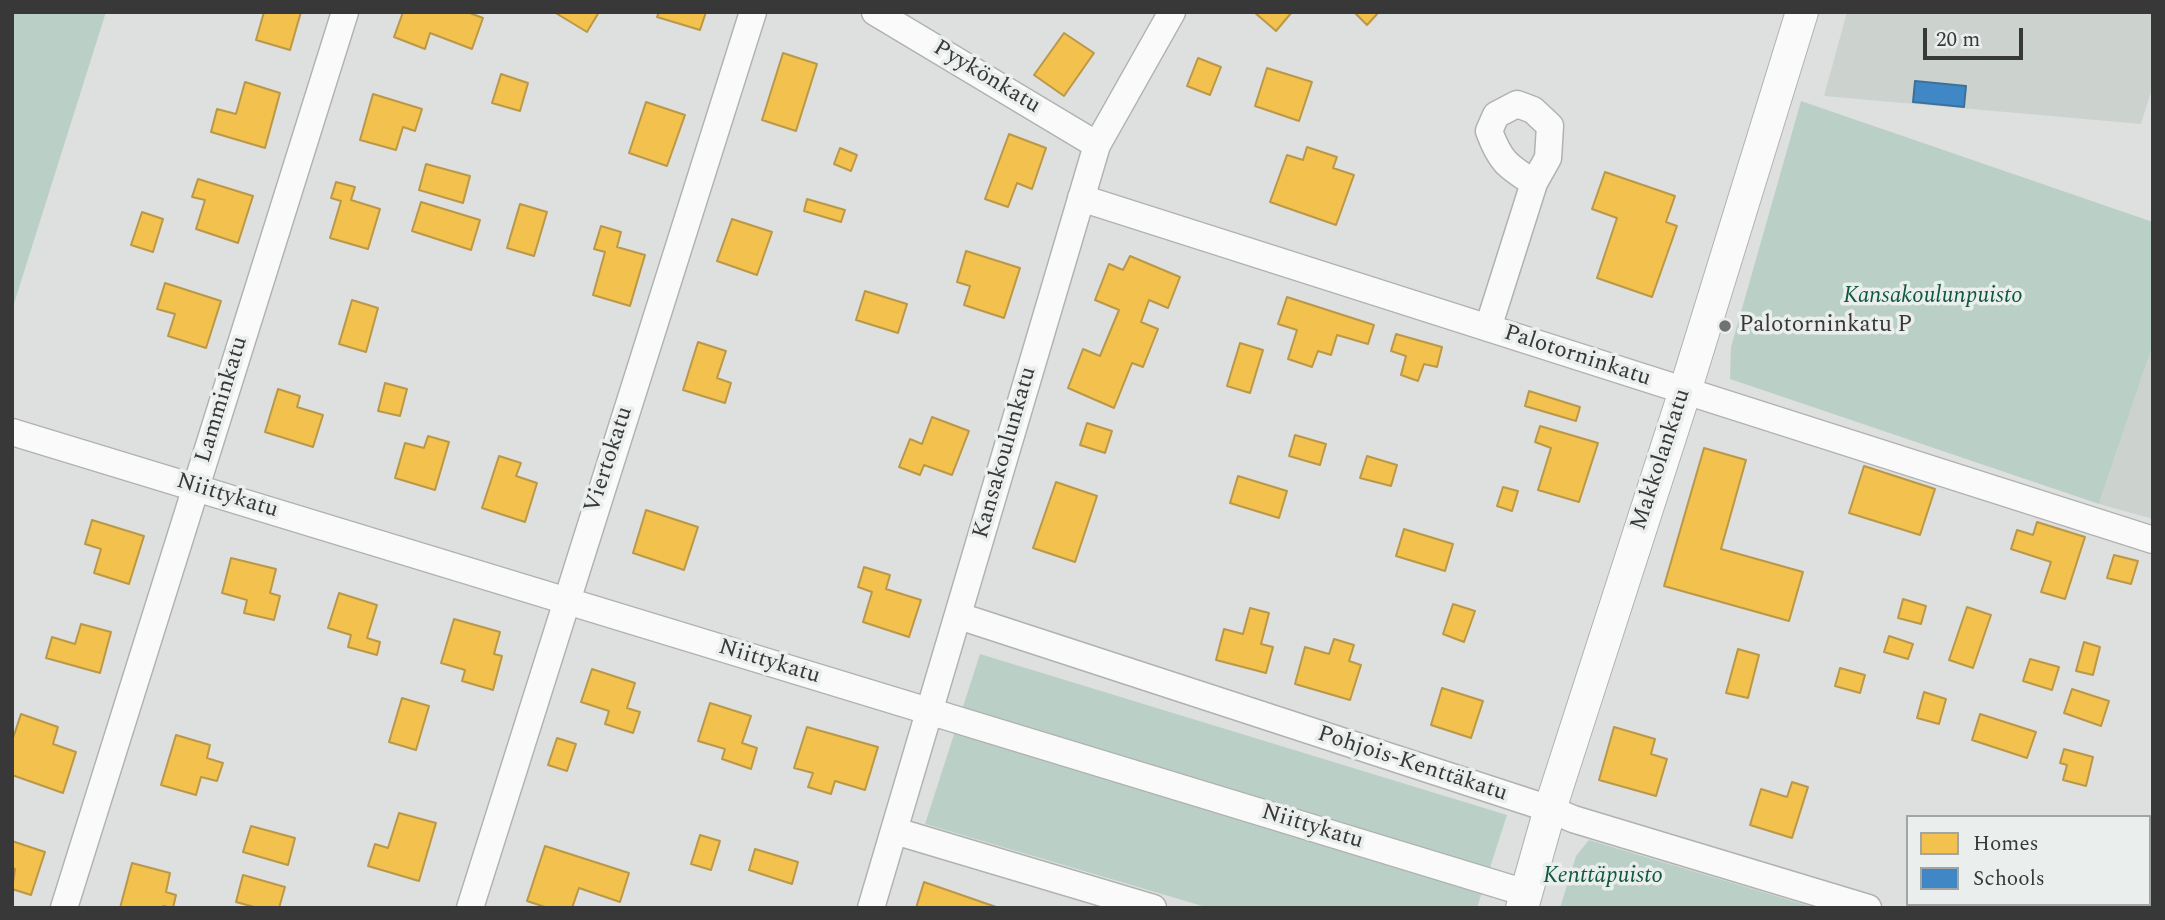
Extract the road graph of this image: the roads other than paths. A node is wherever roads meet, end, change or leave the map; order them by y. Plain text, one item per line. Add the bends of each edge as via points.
1 (345, 12) edge
2 (753, 12) edge
3 (875, 12) edge
4 (1172, 12) edge
5 (1802, 12) edge
6 (1097, 145) junction
7 (1534, 183) dead end
8 (1081, 198) junction
9 (1488, 328) junction
10 (1685, 391) junction
11 (12, 432) edge
12 (196, 488) junction
13 (2153, 540) edge
14 (565, 600) junction
15 (959, 616) junction
16 (929, 712) junction
17 (1550, 809) junction
18 (895, 831) junction
19 (1524, 901) edge
20 (64, 908) edge
21 (470, 908) edge
22 (871, 908) edge
23 (1153, 908) edge
24 (1868, 908) edge

1 - 12 street, Lamminkatu
2 - 14 street, Viertokatu
3 - 6 street, Pyykönkatu
4 - 6 street, Kansakoulunkatu
5 - 10 street, Makkolankatu
6 - 8 street, Kansakoulunkatu
7 - 9 street
8 - 9 street, Palotorninkatu
8 - 15 street, Kansakoulunkatu
9 - 10 street, Palotorninkatu
10 - 13 street, Palotorninkatu
10 - 17 street, Makkolankatu
11 - 12 street, Niittykatu
12 - 14 street, Niittykatu
12 - 20 street, Lamminkatu
14 - 16 street, Niittykatu
14 - 21 street, Viertokatu
15 - 16 street, Kansakoulunkatu
15 - 17 street, Pohjois-Kenttäkatu
16 - 18 street, Kansakoulunkatu
16 - 19 street, Niittykatu
17 - 19 street, Makkolankatu
17 - 24 street, Pohjois-Kenttäkatu
18 - 22 street, Kansakoulunkatu
18 - 23 street

